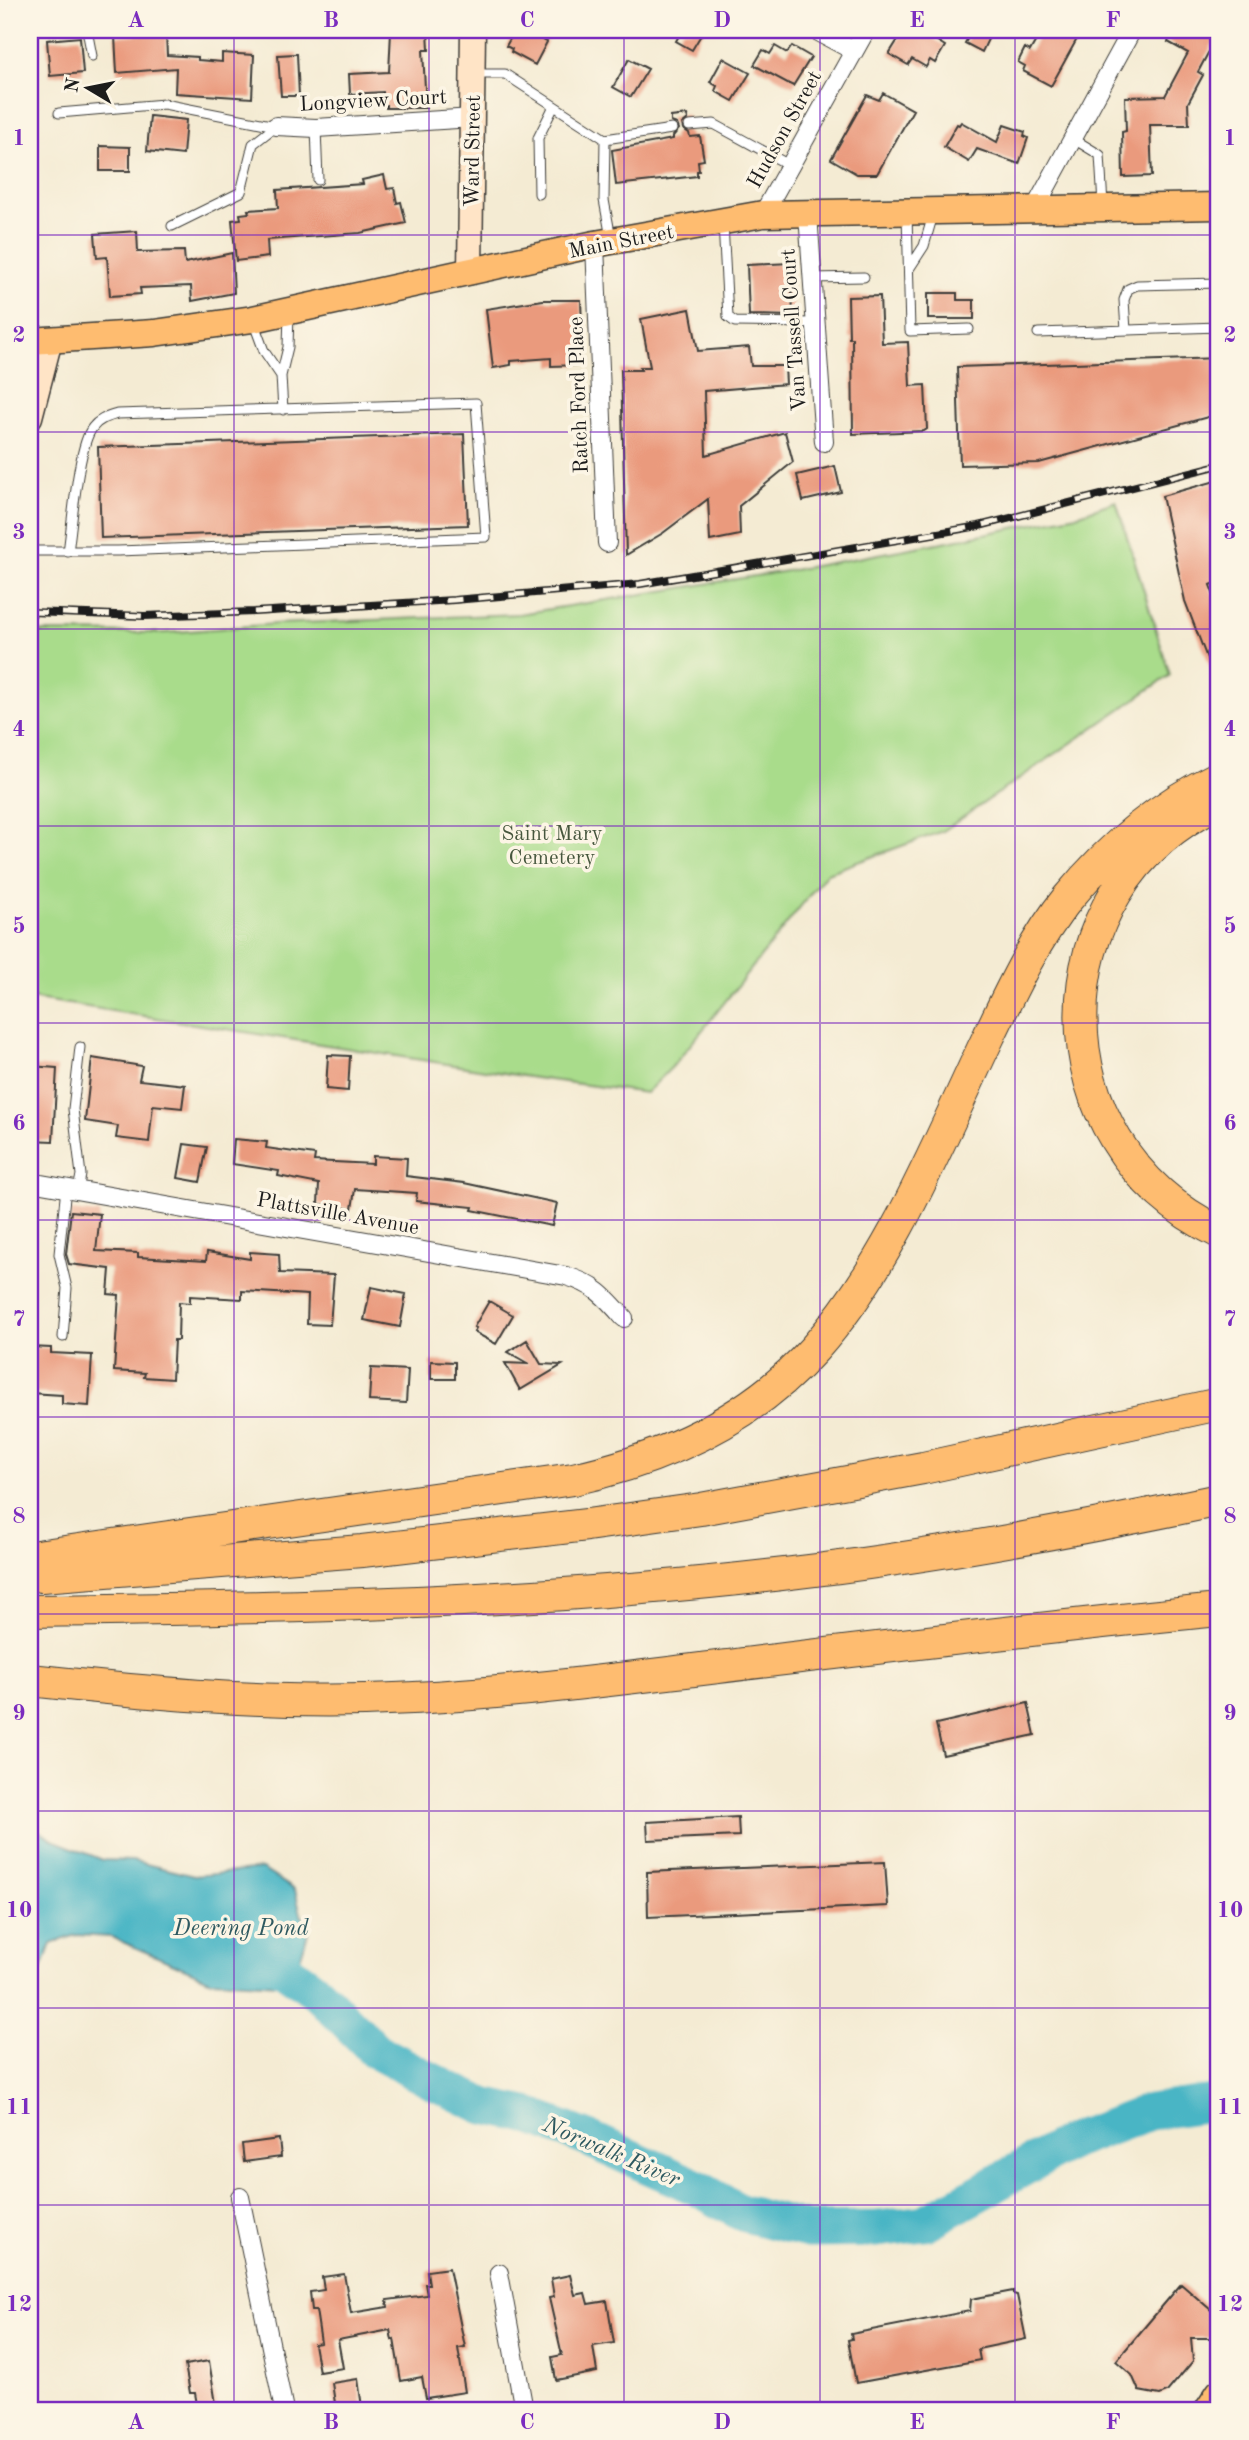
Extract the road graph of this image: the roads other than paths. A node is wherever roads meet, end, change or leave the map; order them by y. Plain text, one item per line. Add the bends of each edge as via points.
1 (87, 30) edge
2 (473, 30) edge
3 (815, 30) edge
4 (866, 30) edge
5 (1132, 30) edge
6 (854, 51) junction
7 (92, 56) dead end
8 (473, 74) junction
9 (554, 106) junction
10 (59, 113) dead end
11 (473, 118) junction
12 (276, 126) junction
13 (688, 126) dead end
14 (316, 128) junction
15 (672, 129) dead end
16 (1072, 138) junction
17 (605, 139) junction
18 (789, 165) junction
19 (318, 180) dead end
20 (539, 194) dead end
21 (1219, 206) edge
22 (1104, 207) junction
23 (1035, 208) junction
24 (934, 211) junction
25 (906, 212) junction
26 (763, 214) junction
27 (808, 214) junction
28 (723, 221) junction
29 (172, 226) dead end
30 (603, 243) junction
31 (908, 270) junction
32 (470, 272) junction
33 (864, 277) dead end
34 (812, 278) junction
35 (1219, 283) edge
36 (289, 313) junction
37 (253, 319) junction
38 (816, 323) junction
39 (1219, 327) edge
40 (969, 329) dead end
41 (1126, 330) junction
42 (1038, 333) dead end
43 (40, 341) edge
44 (281, 376) junction
45 (283, 410) junction
46 (30, 417) edge
47 (824, 442) dead end
48 (607, 543) dead end
49 (30, 551) edge
50 (68, 552) junction
51 (1219, 777) edge
52 (1219, 802) edge
53 (80, 1047) dead end
54 (30, 1182) edge
55 (72, 1189) junction
56 (1219, 1232) edge
57 (624, 1318) dead end
58 (63, 1337) dead end
59 (1219, 1404) edge
60 (1219, 1500) edge
61 (30, 1557) edge
62 (30, 1576) edge
63 (1219, 1610) edge
64 (30, 1611) edge
65 (30, 1680) edge
66 (240, 2197) dead end
67 (499, 2273) dead end
68 (1219, 2393) edge
69 (284, 2410) edge
70 (524, 2410) edge
71 (1208, 2410) edge

1 - 7 lane
2 - 8 main road, Ward Street
3 - 6 street
4 - 6 street, Hudson Street
5 - 16 street
6 - 18 street, Hudson Street
8 - 9 lane via 505,74
8 - 11 main road, Ward Street
9 - 17 lane
9 - 20 lane via 538,138
10 - 12 lane via 164,104
11 - 14 street, Longview Court
11 - 32 main road, Ward Street
12 - 14 street, Longview Court
12 - 29 lane via 253,144 241,192
13 - 18 lane via 714,124
14 - 19 lane
15 - 17 lane
16 - 22 lane via 1100,155
16 - 23 street
17 - 30 lane
18 - 26 street, Hudson Street
21 - 22 main road, Main Street
22 - 23 main road, Main Street
23 - 24 main road, Main Street
24 - 25 main road, Main Street
24 - 31 lane via 924,246
25 - 27 main road, Main Street
25 - 31 lane
26 - 27 main road, Main Street
26 - 28 main road, Main Street
27 - 34 street, Van Tassell Court
28 - 30 main road, Main Street
28 - 38 lane via 728,317 735,322
30 - 32 main road, Main Street
30 - 48 street, Ratch Ford Place
31 - 40 lane via 910,331
32 - 36 main road, Main Street
33 - 34 lane
34 - 38 street, Van Tassell Court
35 - 41 lane via 1128,289
36 - 37 main road, Main Street
36 - 44 lane
37 - 43 main road, Main Street via 154,333
37 - 44 lane via 264,351
38 - 47 street, Van Tassell Court
39 - 41 lane
41 - 42 lane
43 - 46 main road
44 - 45 lane
45 - 50 lane via 117,414 103,419 84,443
45 - 50 lane via 475,402 485,537
49 - 50 lane
51 - 61 highway via 1133,833 1068,899 1016,981 866,1280 813,1350 740,1411 661,1454 573,1479
52 - 56 highway via 1160,842 1121,886 1094,942 1080,1023 1091,1088 1118,1147 1158,1194
53 - 55 lane via 74,1109 81,1175
54 - 55 street, Plattsville Avenue
55 - 57 street, Plattsville Avenue via 566,1276 605,1296
55 - 58 lane via 59,1254 67,1288
59 - 62 highway via 923,1468 701,1509 375,1549
60 - 64 highway via 964,1549 592,1592 443,1602
63 - 65 highway via 412,1698 256,1700
66 - 69 street
67 - 70 street
68 - 71 main road

